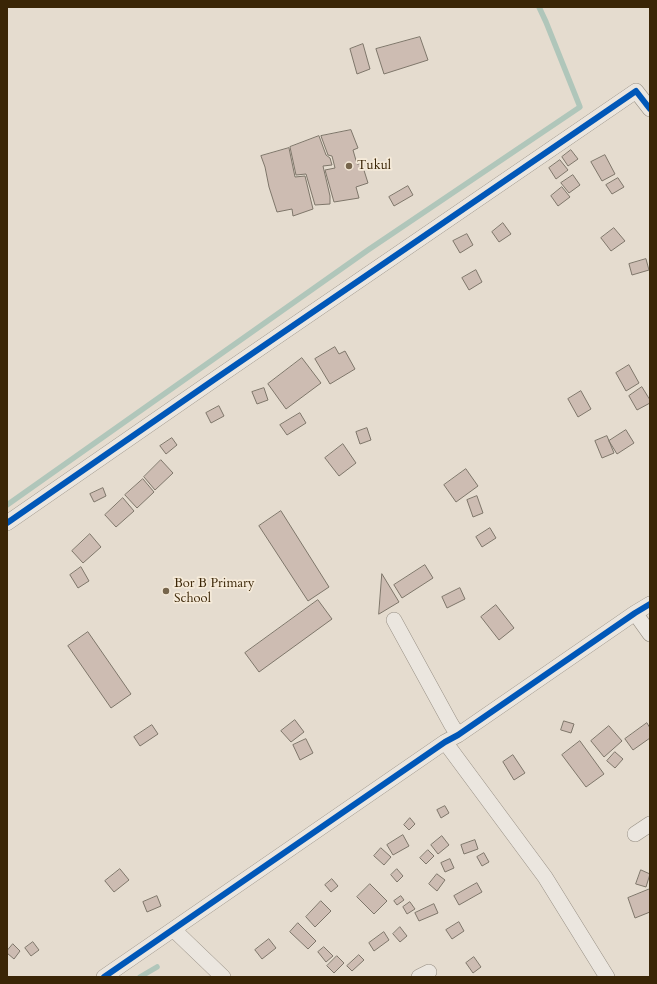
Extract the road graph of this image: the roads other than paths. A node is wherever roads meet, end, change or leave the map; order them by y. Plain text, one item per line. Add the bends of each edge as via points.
1 (650, 109) edge
2 (7, 523) edge
3 (650, 604) edge
4 (635, 613) junction
5 (394, 620) dead end
6 (650, 634) edge
7 (452, 739) junction
8 (650, 824) edge
9 (635, 834) dead end
10 (174, 930) junction
11 (104, 977) edge
12 (222, 977) edge
13 (607, 977) edge

1 - 2 street via 636,91
3 - 4 street
4 - 6 street
4 - 7 street
5 - 7 street via 451,724
7 - 10 street
7 - 13 street via 545,877
8 - 9 street
10 - 11 street
10 - 12 street

